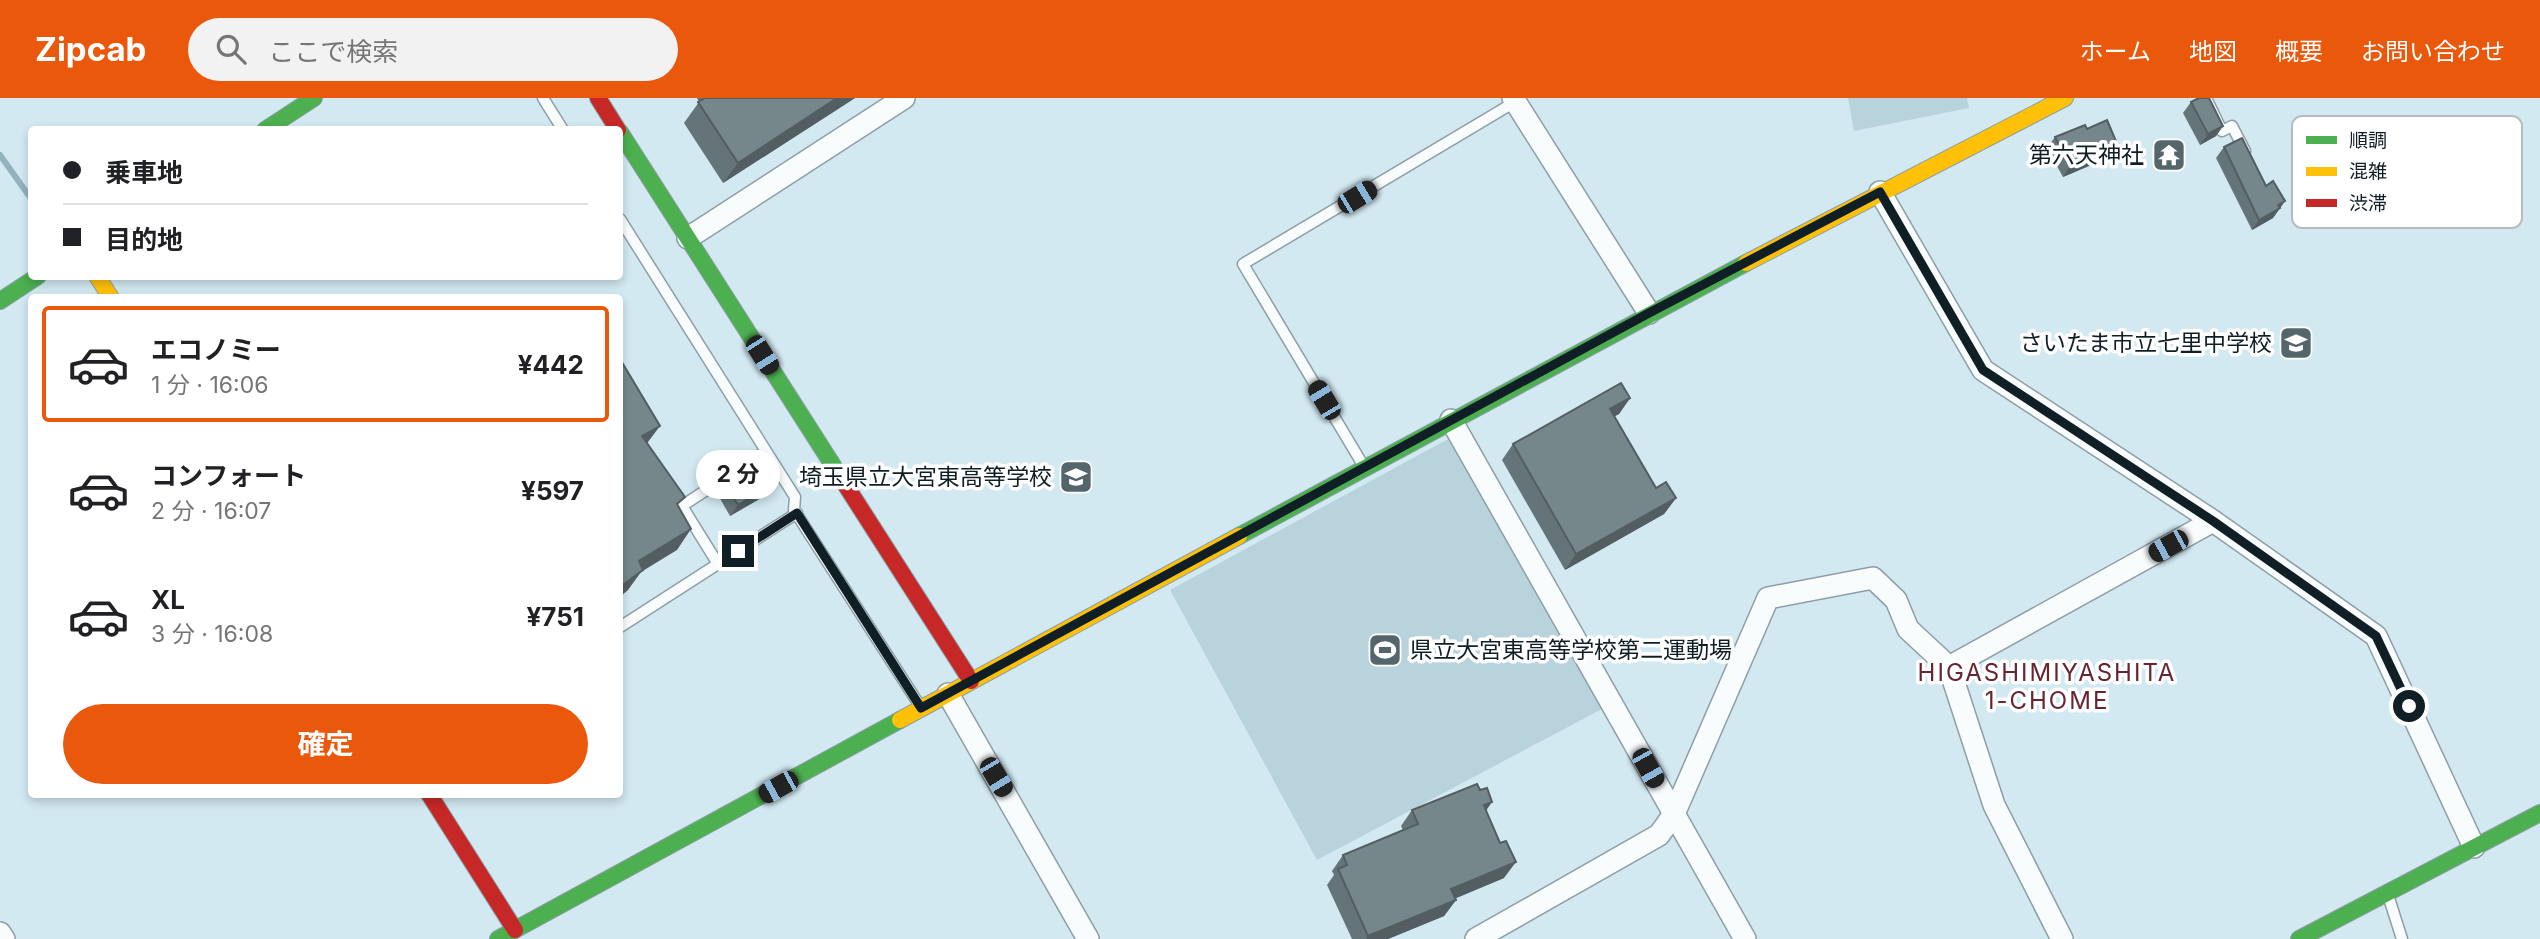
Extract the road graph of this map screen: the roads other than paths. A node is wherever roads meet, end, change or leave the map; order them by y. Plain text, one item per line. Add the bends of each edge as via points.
1 (314, 98) edge
2 (543, 98) edge
3 (598, 98) edge
4 (904, 98) edge
5 (2206, 98) edge
6 (1514, 100) edge
7 (2054, 101) edge
8 (271, 126) edge
9 (560, 126) edge
10 (616, 126) edge
11 (623, 137) edge
12 (2248, 158) edge
13 (1880, 192) junction
14 (623, 224) edge
15 (688, 238) junction
16 (32, 280) edge
17 (0, 301) edge
18 (1649, 313) junction
19 (1451, 420) junction
20 (766, 451) junction
21 (1364, 467) junction
22 (797, 513) junction
23 (2213, 521) junction
24 (719, 564) junction
25 (623, 625) edge
26 (1949, 667) junction
27 (971, 681) junction
28 (947, 694) junction
29 (921, 708) junction
30 (432, 798) edge
31 (2540, 813) edge
32 (1674, 814) junction
33 (2474, 847) junction
34 (2388, 892) junction
35 (515, 930) junction
36 (0, 933) edge
37 (4, 939) edge
38 (498, 939) edge
39 (1088, 939) edge
40 (1476, 939) edge
41 (1745, 939) edge
42 (2062, 939) edge
43 (2299, 939) edge
44 (2402, 939) edge

1 - 8 street
2 - 9 lane
3 - 10 street
4 - 15 street
5 - 12 lane via 2222,131 2232,126
6 - 18 street
6 - 21 lane via 1244,264
7 - 13 street
11 - 15 street
13 - 18 street
13 - 23 street via 1983,370
14 - 20 lane
15 - 27 street
16 - 17 street
18 - 19 street
19 - 21 street
19 - 32 street
20 - 22 lane via 795,498
20 - 24 lane via 682,506
21 - 27 street
22 - 24 lane
22 - 29 lane
23 - 26 street
23 - 33 street via 2376,636
24 - 25 lane
26 - 32 street via 1908,629 1896,600 1873,578 1768,598
26 - 42 street via 1994,805
27 - 28 street
28 - 29 street
28 - 39 street
29 - 35 street
30 - 35 street
31 - 33 street
32 - 40 street via 1659,835
32 - 41 street
33 - 34 street
34 - 43 street
34 - 44 lane
35 - 38 street
36 - 37 street

